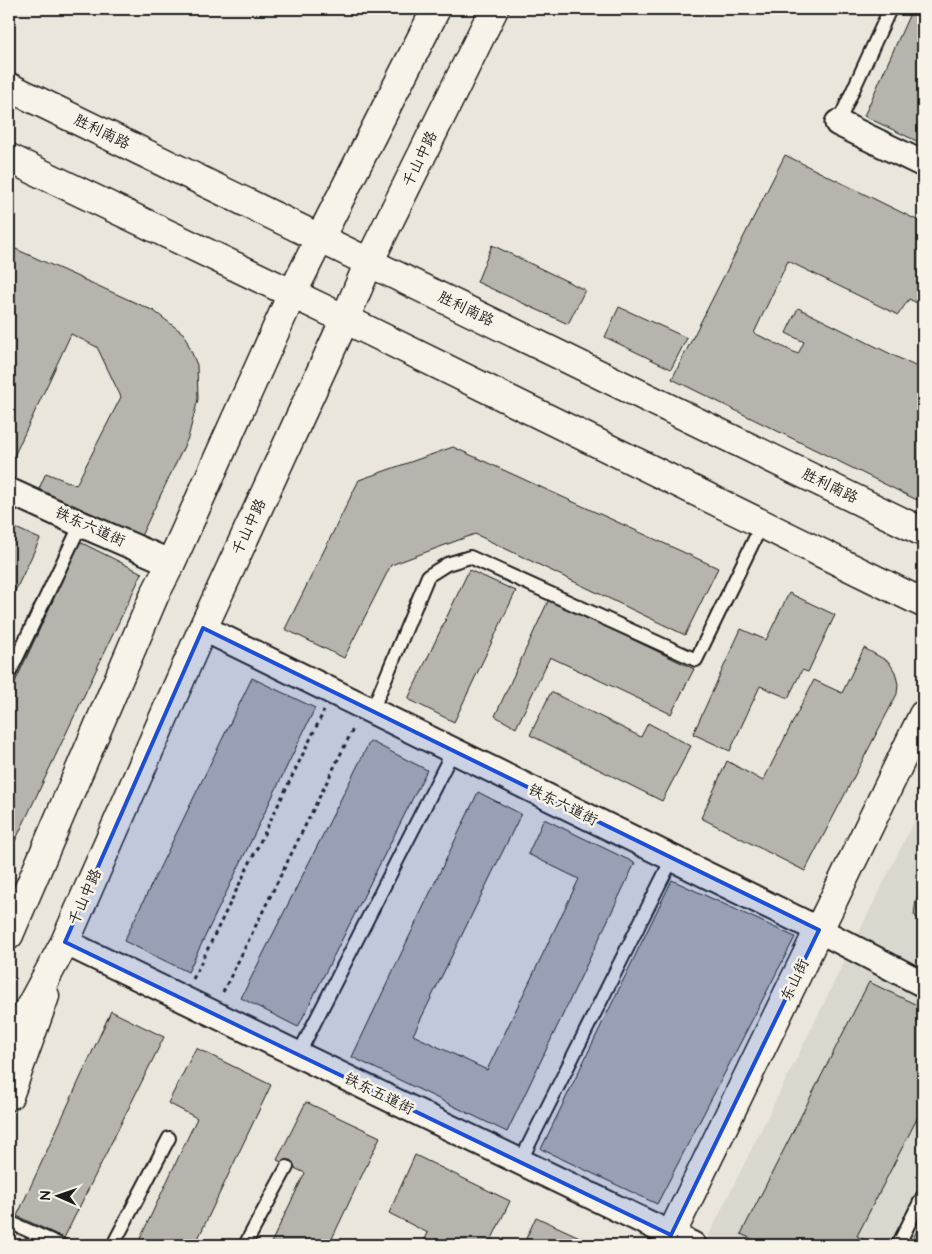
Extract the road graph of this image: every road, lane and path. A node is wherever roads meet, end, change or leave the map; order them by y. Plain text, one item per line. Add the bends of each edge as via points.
1 (436, 9) edge
2 (494, 9) edge
3 (890, 9) edge
4 (9, 87) edge
5 (838, 123) joint
6 (9, 158) edge
7 (923, 164) edge
8 (320, 238) junction
9 (369, 262) junction
10 (292, 294) junction
11 (345, 318) junction
12 (9, 491) edge
13 (81, 524) junction
14 (762, 524) junction
15 (923, 532) edge
16 (171, 563) junction
17 (923, 603) edge
18 (203, 628) junction
19 (9, 674) edge
20 (333, 692) junction
21 (368, 709) junction
22 (923, 715) edge
23 (453, 751) junction
24 (672, 859) junction
25 (10, 930) edge
26 (819, 930) junction
27 (65, 942) junction
28 (923, 984) edge
29 (183, 999) junction
30 (212, 1013) junction
31 (9, 1046) edge
32 (298, 1055) junction
33 (9, 1096) edge
34 (168, 1138) dead end
35 (520, 1162) junction
36 (286, 1167) dead end
37 (923, 1196) edge
38 (9, 1222) edge
39 (676, 1242) edge
40 (61, 1245) edge
41 (113, 1245) edge
42 (245, 1245) edge
43 (898, 1245) edge

1 - 8 main road
2 - 9 main road, 千山中路
3 - 5 lane
4 - 8 main road, 胜利南路
5 - 7 street
6 - 10 main road
8 - 9 main road, 胜利南路
8 - 10 main road
9 - 11 main road, 千山中路
9 - 15 main road, 胜利南路
10 - 11 main road
10 - 16 main road
11 - 14 main road
11 - 18 main road, 千山中路
12 - 13 street, 铁东六道街
13 - 16 street, 铁东六道街
13 - 19 lane
14 - 17 main road
14 - 21 lane via 696,660 470,557 446,564 428,576
16 - 25 main road
18 - 20 street, 铁东六道街
18 - 27 main road, 千山中路
20 - 21 street, 铁东六道街
20 - 29 path
21 - 23 street, 铁东六道街
21 - 30 path
22 - 26 main road, 东山街
23 - 24 street, 铁东六道街
23 - 32 lane
24 - 26 street, 铁东六道街
24 - 35 lane
26 - 28 street, 铁东六道街
26 - 39 main road, 东山街
27 - 29 street, 铁东五道街
27 - 31 main road, 千山中路
27 - 33 main road
29 - 30 street, 铁东五道街
30 - 32 street, 铁东五道街
32 - 35 street, 铁东五道街
34 - 41 lane
35 - 39 street, 铁东五道街
36 - 42 lane
37 - 43 lane
38 - 40 lane

